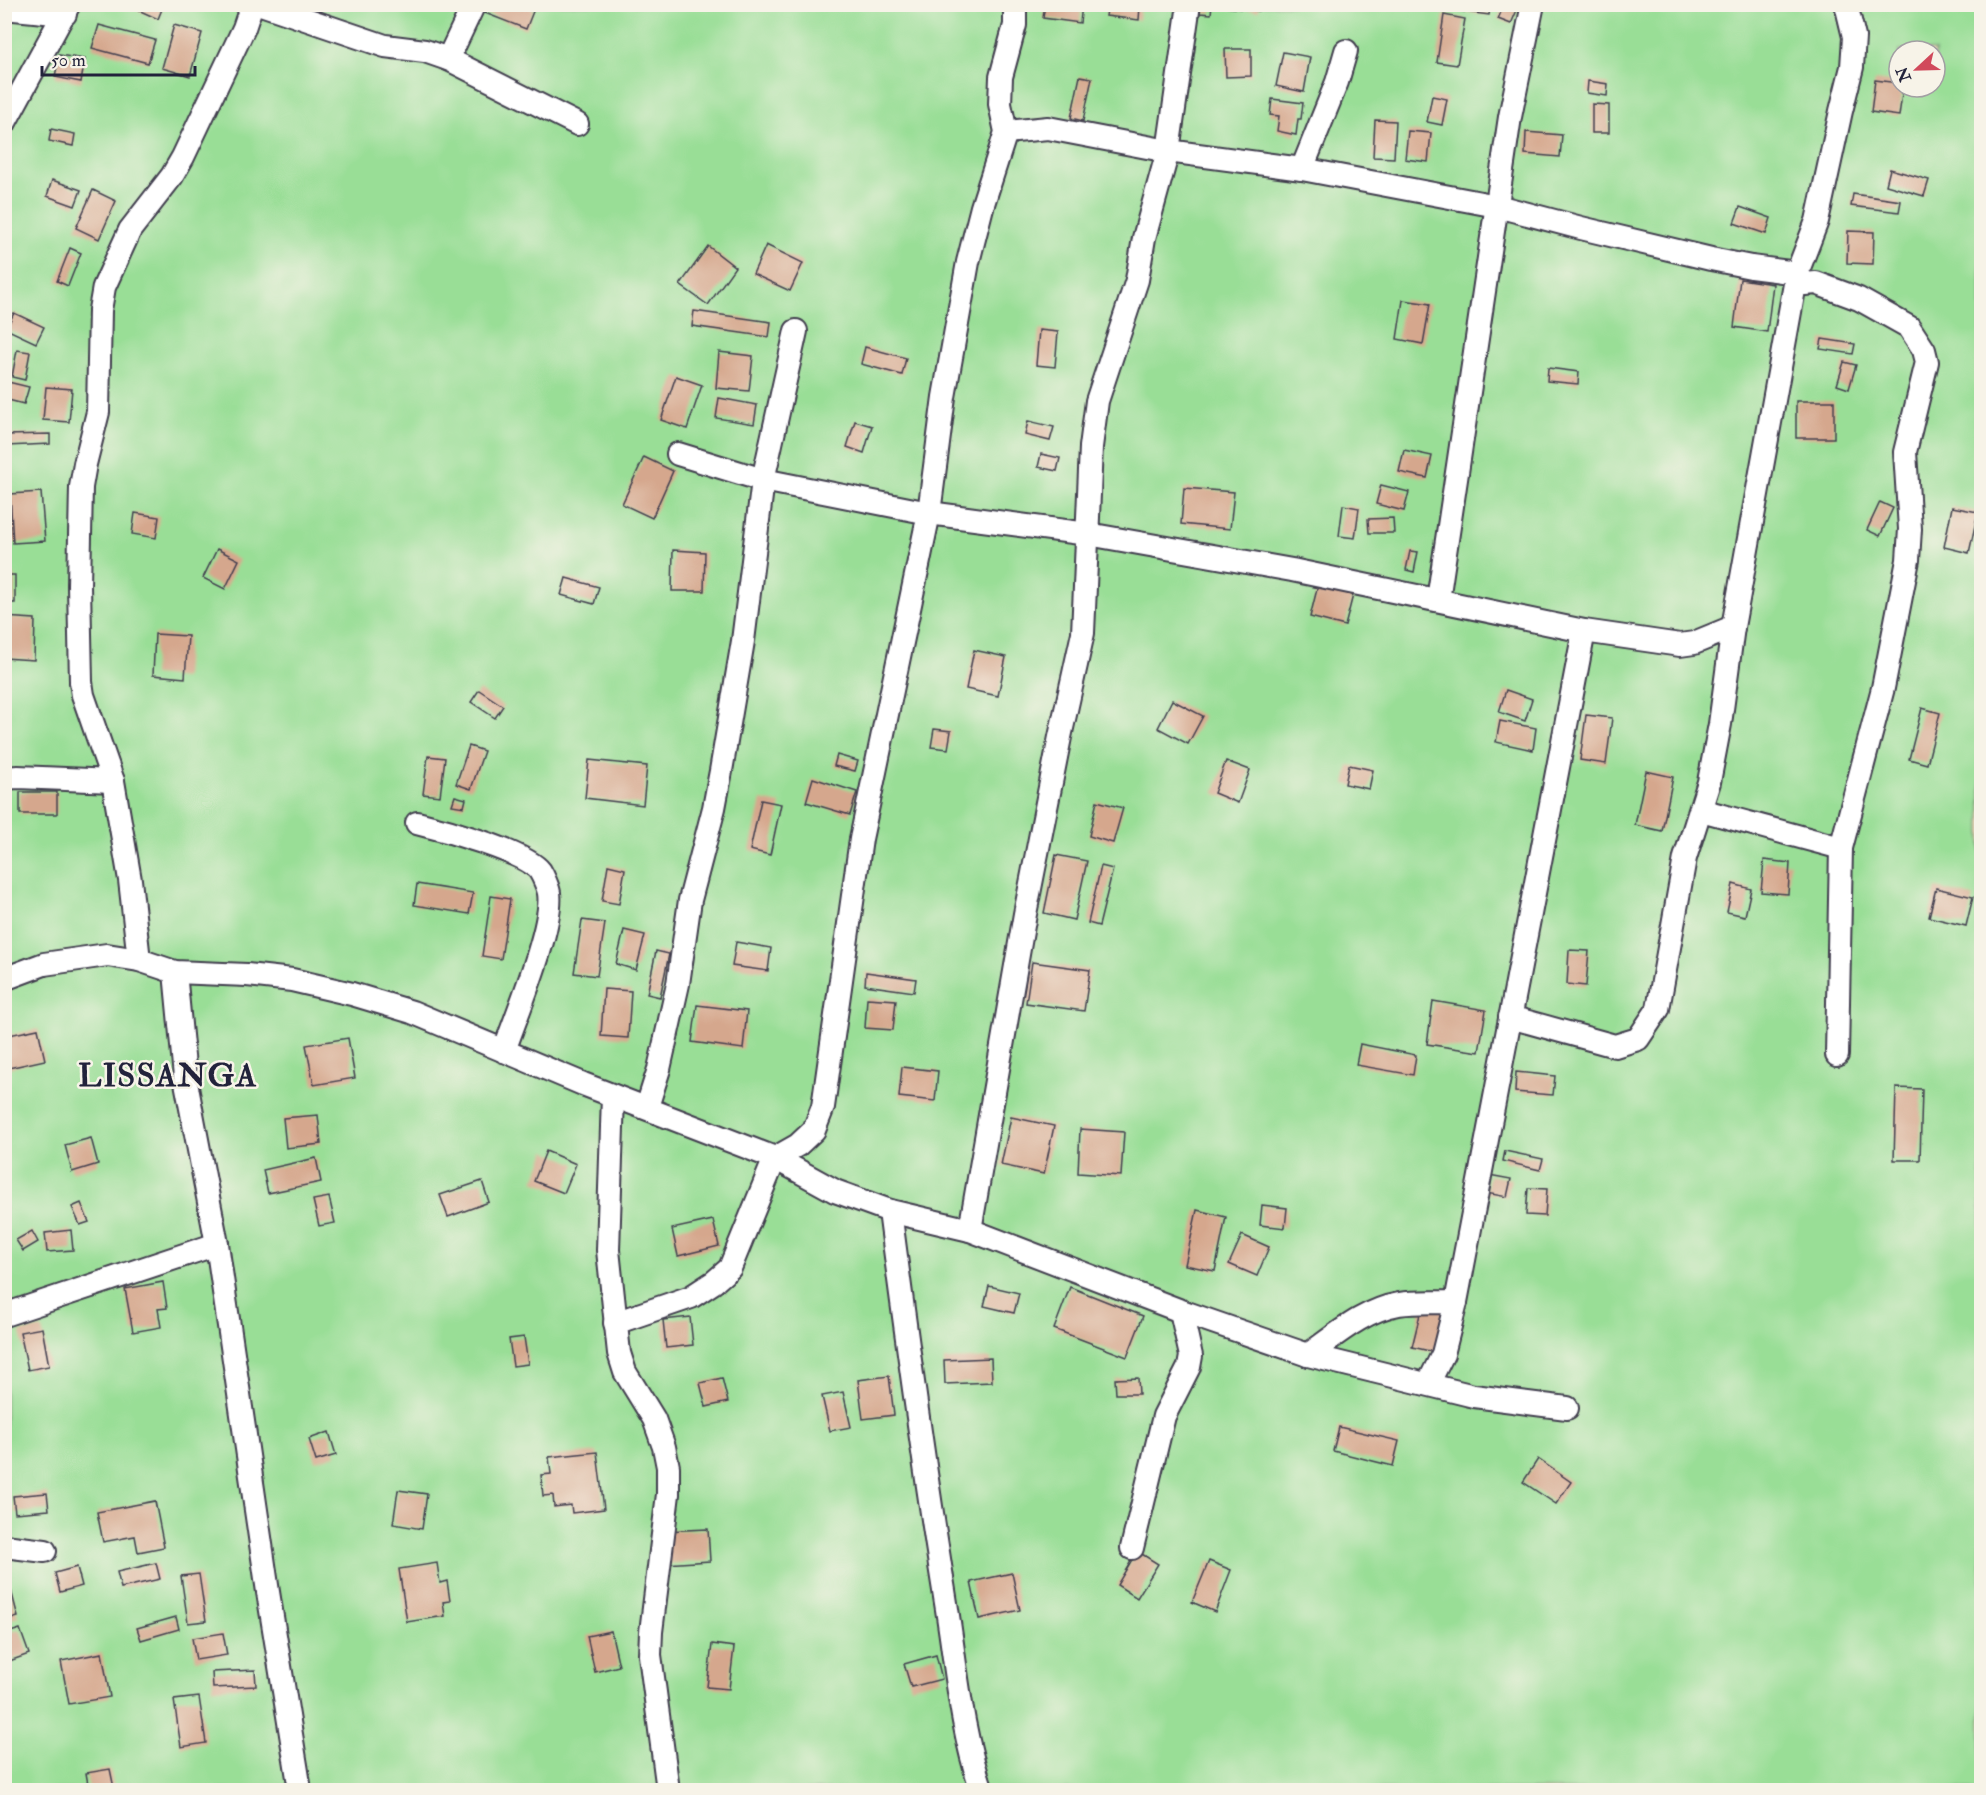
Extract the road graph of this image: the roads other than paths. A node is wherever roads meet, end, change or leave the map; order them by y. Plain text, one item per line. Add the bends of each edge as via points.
1 (252, 4) edge
2 (261, 4) edge
3 (474, 4) edge
4 (1015, 4) edge
5 (1189, 4) edge
6 (1533, 4) edge
7 (1846, 4) edge
8 (4, 8) edge
9 (67, 9) edge
10 (1346, 51) dead end
11 (448, 59) junction
12 (4, 124) edge
13 (576, 124) dead end
14 (1006, 132) junction
15 (1168, 151) junction
16 (1302, 169) junction
17 (1497, 206) junction
18 (1797, 273) junction
19 (796, 331) dead end
20 (678, 454) dead end
21 (763, 480) junction
22 (929, 513) junction
23 (1089, 534) junction
24 (1438, 600) junction
25 (1733, 627) junction
26 (1584, 631) junction
27 (4, 778) edge
28 (113, 781) junction
29 (1701, 810) junction
30 (417, 823) dead end
31 (1840, 848) junction
32 (139, 960) junction
33 (175, 972) junction
34 (4, 980) edge
35 (1510, 1017) junction
36 (504, 1051) junction
37 (1837, 1055) dead end
38 (613, 1096) junction
39 (647, 1107) junction
40 (775, 1158) junction
41 (890, 1211) junction
42 (970, 1230) junction
43 (217, 1244) junction
44 (1456, 1302) junction
45 (1181, 1311) junction
46 (4, 1315) edge
47 (615, 1323) junction
48 (1308, 1355) junction
49 (1428, 1384) junction
50 (1567, 1408) dead end
51 (4, 1546) edge
52 (1132, 1548) dead end
53 (45, 1551) dead end
54 (300, 1791) edge
55 (668, 1791) edge
56 (982, 1791) edge

1 - 28 street via 183,157 130,230 104,287 98,412 81,487 79,585 83,695
2 - 11 street via 385,46 425,51
3 - 11 street
4 - 14 street via 1015,25 1001,77 1000,104
5 - 15 street
6 - 17 street
7 - 18 street via 1854,37 1852,67 1817,221
8 - 9 street
9 - 12 street
10 - 16 street
11 - 13 street
14 - 15 street via 1048,128
14 - 22 street via 968,262
15 - 16 street
15 - 23 street via 1144,238 1137,280 1097,401 1091,447
16 - 17 street
17 - 18 street via 1711,259
17 - 24 street
18 - 25 street
18 - 31 street via 1805,284 1859,299 1910,327 1927,362 1905,452 1908,560 1883,688
19 - 21 street
20 - 21 street
21 - 22 street
21 - 39 street via 722,771 690,900 678,984
22 - 23 street
22 - 40 street via 861,839 823,1107 814,1130
23 - 24 street
23 - 42 street via 1083,633 1025,914
24 - 26 street
25 - 26 street via 1680,645
25 - 29 street via 1720,724
26 - 35 street
27 - 28 street
28 - 32 street
29 - 31 street
29 - 35 street via 1685,858 1658,1009 1638,1039 1615,1046
30 - 36 street via 465,836 525,860 539,871 549,892 548,916
31 - 37 street
32 - 33 street
32 - 34 street via 107,955 44,964
33 - 36 street via 292,980 352,994 412,1012
33 - 43 street via 187,1089
35 - 44 street
36 - 38 street
38 - 39 street
38 - 47 street via 608,1250
39 - 40 street
40 - 41 street via 835,1191
40 - 47 street via 730,1268 691,1297
41 - 42 street
41 - 56 street via 924,1464 966,1725
42 - 45 street
43 - 46 street
43 - 54 street
44 - 48 street via 1399,1304 1378,1310 1350,1324
44 - 49 street via 1443,1354
45 - 48 street
45 - 52 street via 1191,1356 1189,1367 1164,1416
47 - 55 street via 625,1372 654,1419 668,1467 650,1655
48 - 49 street
49 - 50 street via 1474,1396
51 - 53 street

